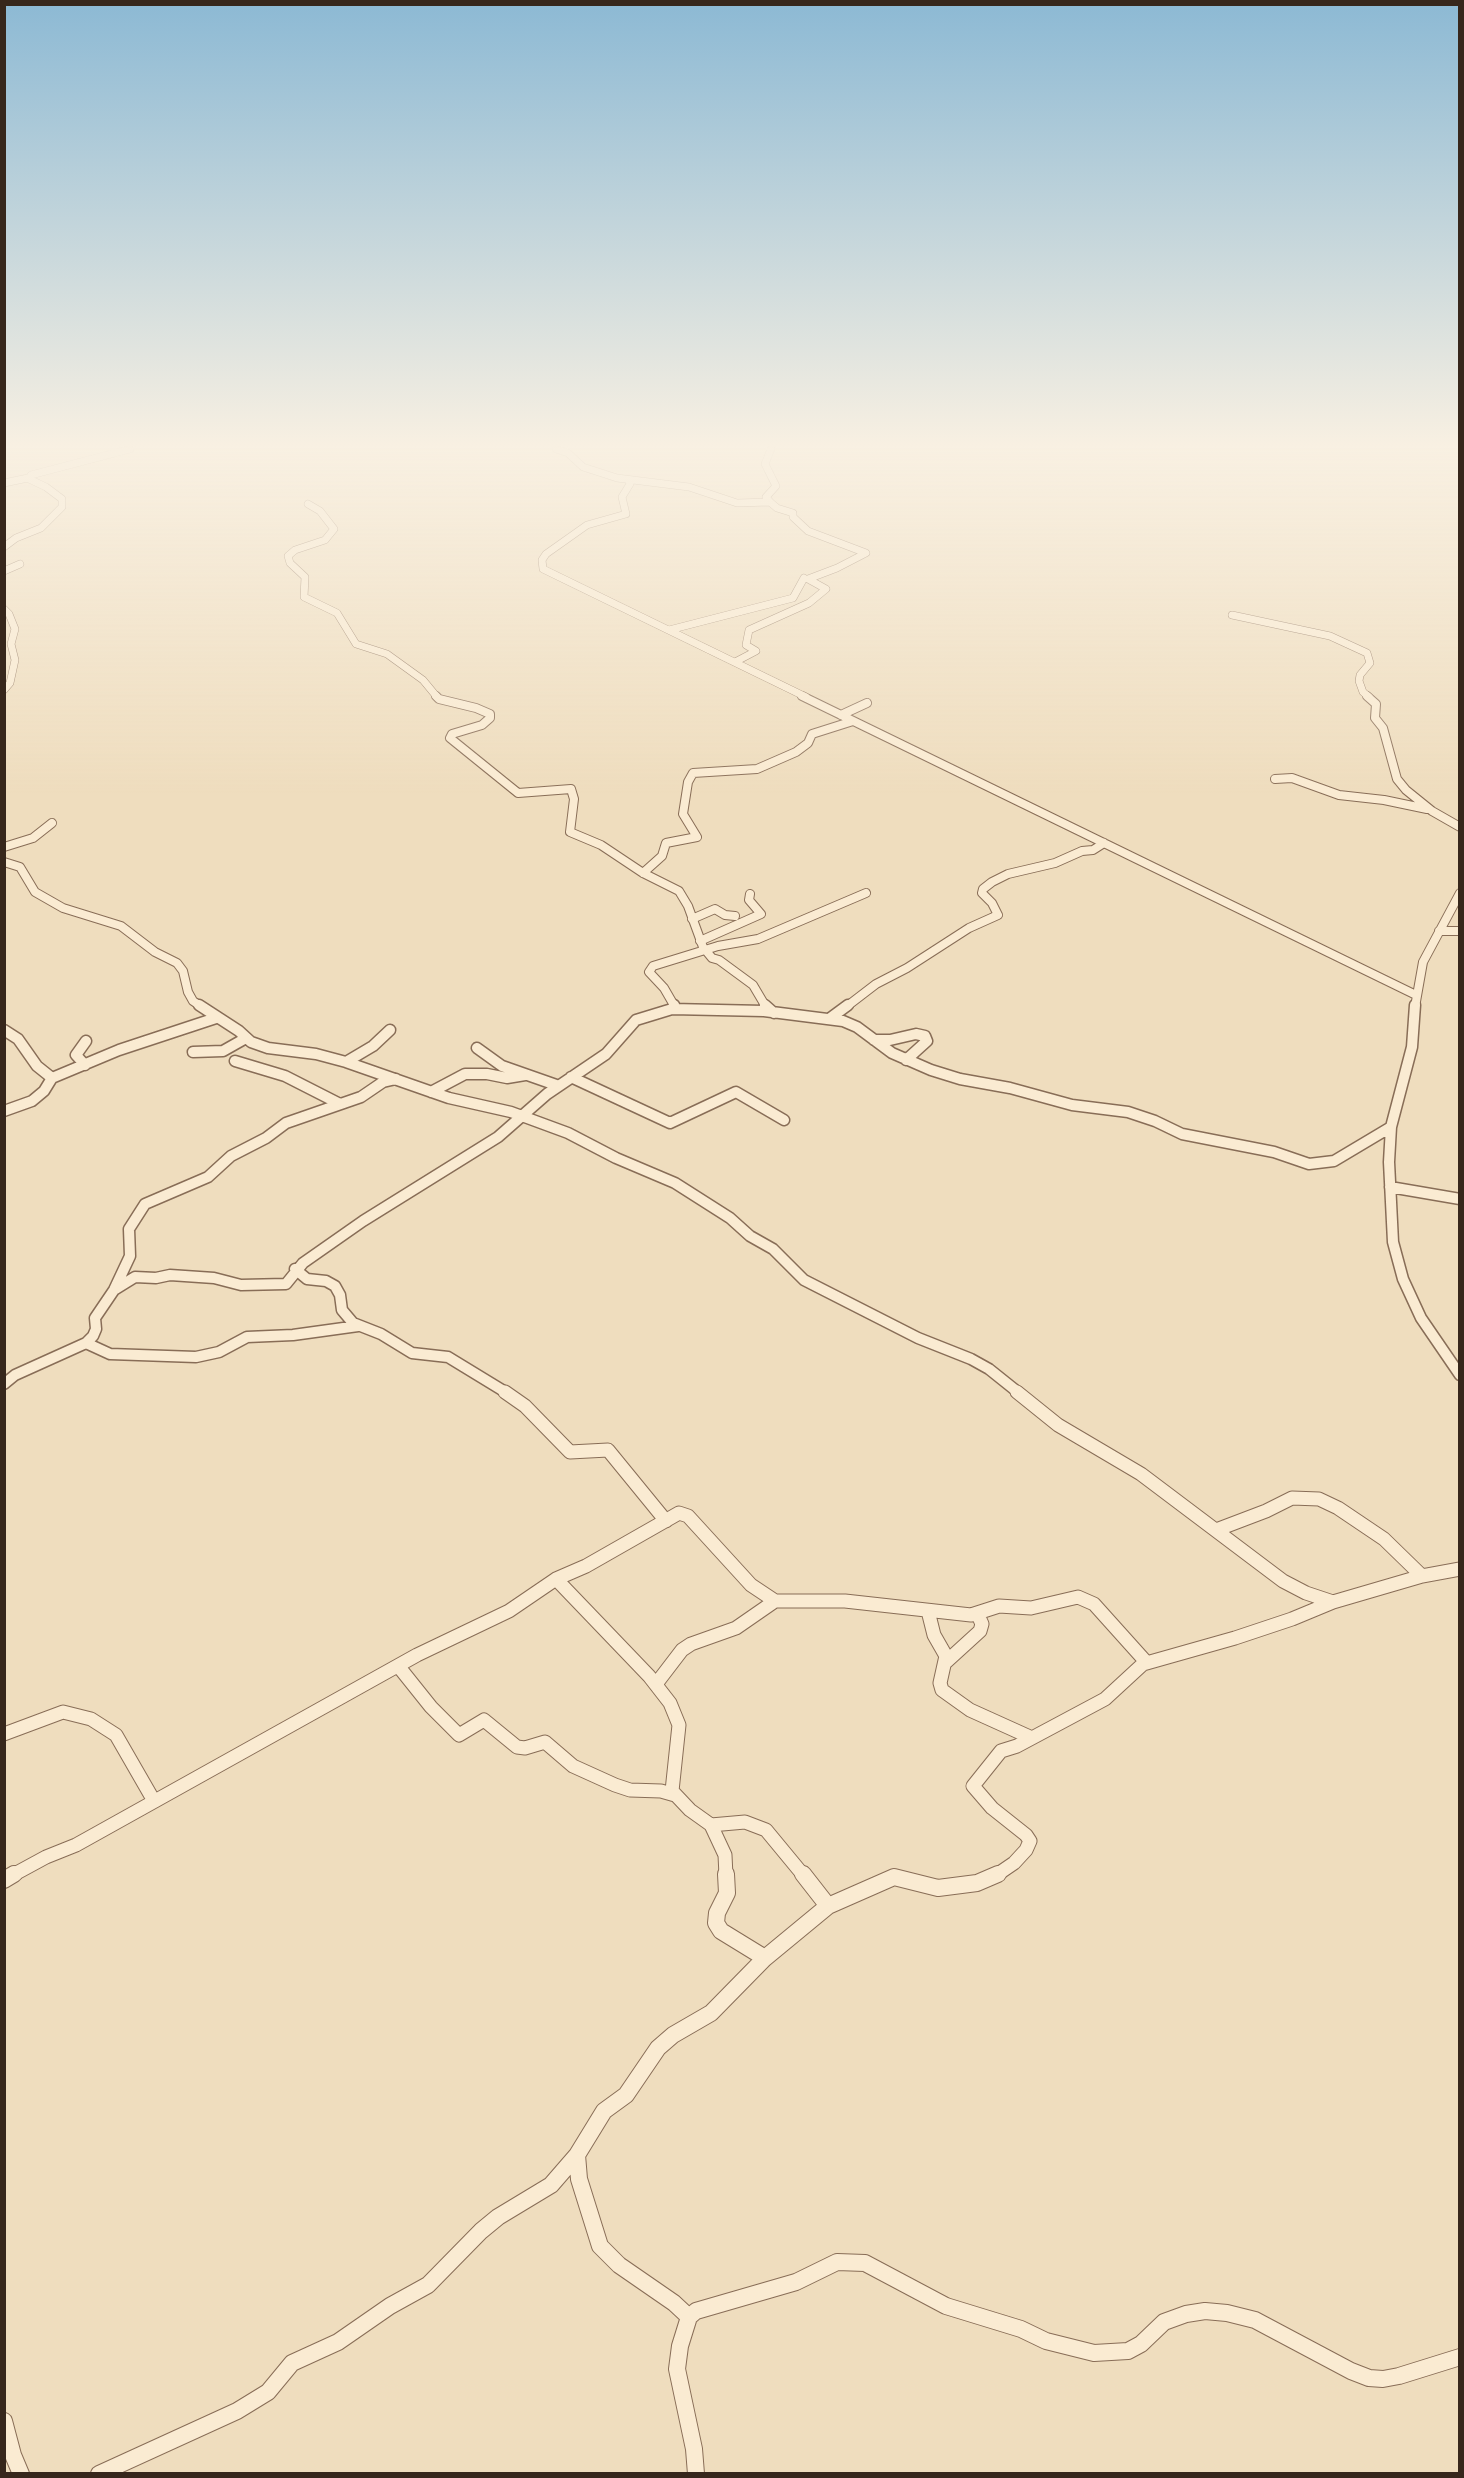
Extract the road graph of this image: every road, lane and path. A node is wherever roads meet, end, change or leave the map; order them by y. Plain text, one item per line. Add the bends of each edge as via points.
1 (19, 565) edge
2 (292, 565) edge
3 (543, 565) edge
4 (844, 565) edge
5 (4, 571) edge
6 (804, 578) dead end
7 (4, 609) edge
8 (1232, 615) dead end
9 (669, 630) junction
10 (735, 662) junction
11 (4, 690) edge
12 (867, 703) dead end
13 (841, 715) junction
14 (853, 721) junction
15 (1275, 779) dead end
16 (1432, 811) junction
17 (52, 823) dead end
18 (1460, 827) edge
19 (1104, 843) junction
20 (4, 847) edge
21 (4, 862) edge
22 (643, 873) junction
23 (866, 893) dead end
24 (1460, 893) edge
25 (750, 894) dead end
26 (735, 916) dead end
27 (692, 919) junction
28 (1439, 931) junction
29 (1460, 931) edge
30 (703, 945) junction
31 (1416, 995) junction
32 (676, 1009) junction
33 (774, 1013) junction
34 (216, 1018) junction
35 (830, 1019) junction
36 (4, 1030) edge
37 (390, 1030) dead end
38 (246, 1038) junction
39 (874, 1040) junction
40 (86, 1041) dead end
41 (477, 1048) dead end
42 (193, 1052) dead end
43 (235, 1060) dead end
44 (906, 1060) junction
45 (346, 1062) junction
46 (85, 1065) junction
47 (525, 1075) junction
48 (572, 1077) junction
49 (52, 1078) junction
50 (396, 1078) junction
51 (559, 1086) junction
52 (431, 1092) junction
53 (340, 1104) junction
54 (4, 1111) edge
55 (523, 1116) junction
56 (784, 1120) dead end
57 (1391, 1127) junction
58 (1390, 1187) junction
59 (1460, 1199) edge
60 (295, 1269) junction
61 (114, 1290) junction
62 (358, 1326) junction
63 (86, 1343) junction
64 (1460, 1375) edge
65 (4, 1384) edge
66 (666, 1521) junction
67 (1216, 1530) junction
68 (1460, 1569) edge
69 (1422, 1576) junction
70 (556, 1579) junction
71 (775, 1601) junction
72 (1333, 1602) junction
73 (928, 1611) junction
74 (978, 1615) junction
75 (946, 1662) junction
76 (1147, 1663) junction
77 (399, 1667) junction
78 (657, 1684) junction
79 (4, 1734) edge
80 (1032, 1738) junction
81 (675, 1795) junction
82 (154, 1801) junction
83 (711, 1825) junction
84 (4, 1880) edge
85 (828, 1906) junction
86 (765, 1958) junction
87 (577, 2155) junction
88 (689, 2317) junction
89 (1460, 2357) edge
90 (4, 2421) edge
91 (21, 2474) edge
92 (99, 2474) edge
93 (696, 2474) edge

1 - 5 street
2 - 22 street via 305,577 303,597 337,613 356,644 387,654 423,680 439,699 490,714 482,725 450,738 518,793 570,788 574,799 570,832 601,845
3 - 9 street
4 - 10 street via 808,579 826,589 809,603 751,628 746,645 756,651
6 - 9 street via 793,597
7 - 11 street via 15,629 11,644 15,660
8 - 16 street via 1330,636 1367,653 1370,663 1359,681 1376,704 1375,718 1383,728 1396,776 1406,790
9 - 10 street
10 - 13 street
12 - 13 street
13 - 14 street
14 - 19 street
14 - 22 street via 812,734 796,752 757,769 693,773 683,814 697,837 666,843 664,854
15 - 16 street via 1292,778 1339,795
16 - 18 street
17 - 20 street via 33,838
19 - 31 street
19 - 35 street via 992,882 982,893 999,915 969,928 876,984
21 - 34 street via 21,867 35,892 63,908 121,926 177,963 193,1001
22 - 27 street via 679,891
23 - 30 street via 759,939
24 - 28 street
25 - 30 street via 749,900 761,914
26 - 27 street via 715,909
27 - 30 street
28 - 29 street
28 - 31 street via 1424,962
30 - 32 street via 701,953 650,968
30 - 33 street via 712,957 753,985
31 - 57 street via 1412,1047
32 - 33 street
32 - 48 street via 636,1020 606,1054
33 - 35 street
34 - 38 street
34 - 46 street
35 - 39 street via 857,1027
36 - 49 street via 18,1039 37,1066
37 - 45 street via 378,1043
38 - 42 street via 223,1051
38 - 45 street via 259,1046
39 - 44 street
39 - 44 street via 925,1036 927,1041
40 - 46 street via 76,1054
41 - 47 street via 502,1066
43 - 53 street via 285,1076
44 - 57 street via 976,1084 1010,1088 1072,1105 1128,1112 1182,1134 1274,1152 1309,1164 1334,1161
45 - 50 street
46 - 49 street
47 - 51 street
47 - 52 street via 507,1078 465,1074
48 - 51 street
48 - 56 street via 670,1123 736,1092
49 - 54 street via 32,1101
50 - 52 street
50 - 53 street
51 - 55 street
52 - 55 street
53 - 61 street via 286,1124 231,1156 208,1177 145,1204 129,1229 130,1256
55 - 60 street via 498,1137 363,1221
55 - 67 street via 675,1183 773,1249 812,1284 988,1369 1058,1425 1141,1474
57 - 58 street
58 - 59 street
58 - 64 street via 1395,1254 1408,1295
60 - 61 street via 290,1281 281,1285 241,1285 174,1275 135,1277
60 - 62 street via 307,1279 335,1286 342,1310
61 - 63 street via 95,1318 94,1333
62 - 63 street via 247,1337 219,1352 196,1357 110,1354
62 - 66 street via 381,1334 412,1353 448,1357 474,1371 525,1406 570,1452 608,1450
63 - 65 street via 18,1373
66 - 70 street
66 - 71 street via 679,1513 688,1516 751,1585
67 - 69 street via 1292,1498 1319,1499 1384,1539
67 - 72 street via 1283,1581
68 - 69 street
69 - 72 street
70 - 77 street via 509,1611
70 - 78 street
71 - 73 street via 845,1601
71 - 78 street via 736,1628 682,1650
72 - 76 street via 1263,1629
73 - 74 street
73 - 75 street
74 - 75 street via 980,1631
74 - 76 street via 999,1606 1031,1608 1078,1597 1094,1604
75 - 80 street via 940,1683 949,1697
76 - 80 street via 1105,1700
77 - 81 street via 459,1736 484,1720 517,1747 545,1742 573,1766 615,1785
77 - 82 street
78 - 81 street via 679,1725 672,1787
79 - 82 street via 50,1715 80,1714 116,1735
80 - 85 street via 996,1755 973,1786 1030,1841 1014,1863 997,1875 957,1887 938,1888 894,1877
81 - 83 street
82 - 84 street
83 - 85 street via 745,1822 765,1830
83 - 86 street via 725,1854 727,1868 727,1893 716,1923 722,1931
85 - 86 street
86 - 87 street via 711,2013 673,2035 658,2049 626,2095 604,2111
87 - 88 street via 579,2179 600,2246 619,2265
87 - 92 street via 551,2185 481,2231 428,2285 338,2342 292,2363 268,2392 237,2411
88 - 89 street via 696,2311 796,2282 827,2265 855,2262 870,2265 946,2306 1021,2329 1046,2341 1094,2353 1128,2351 1164,2322 1205,2311 1255,2320 1369,2378 1399,2376
88 - 93 street via 677,2369
90 - 91 street

